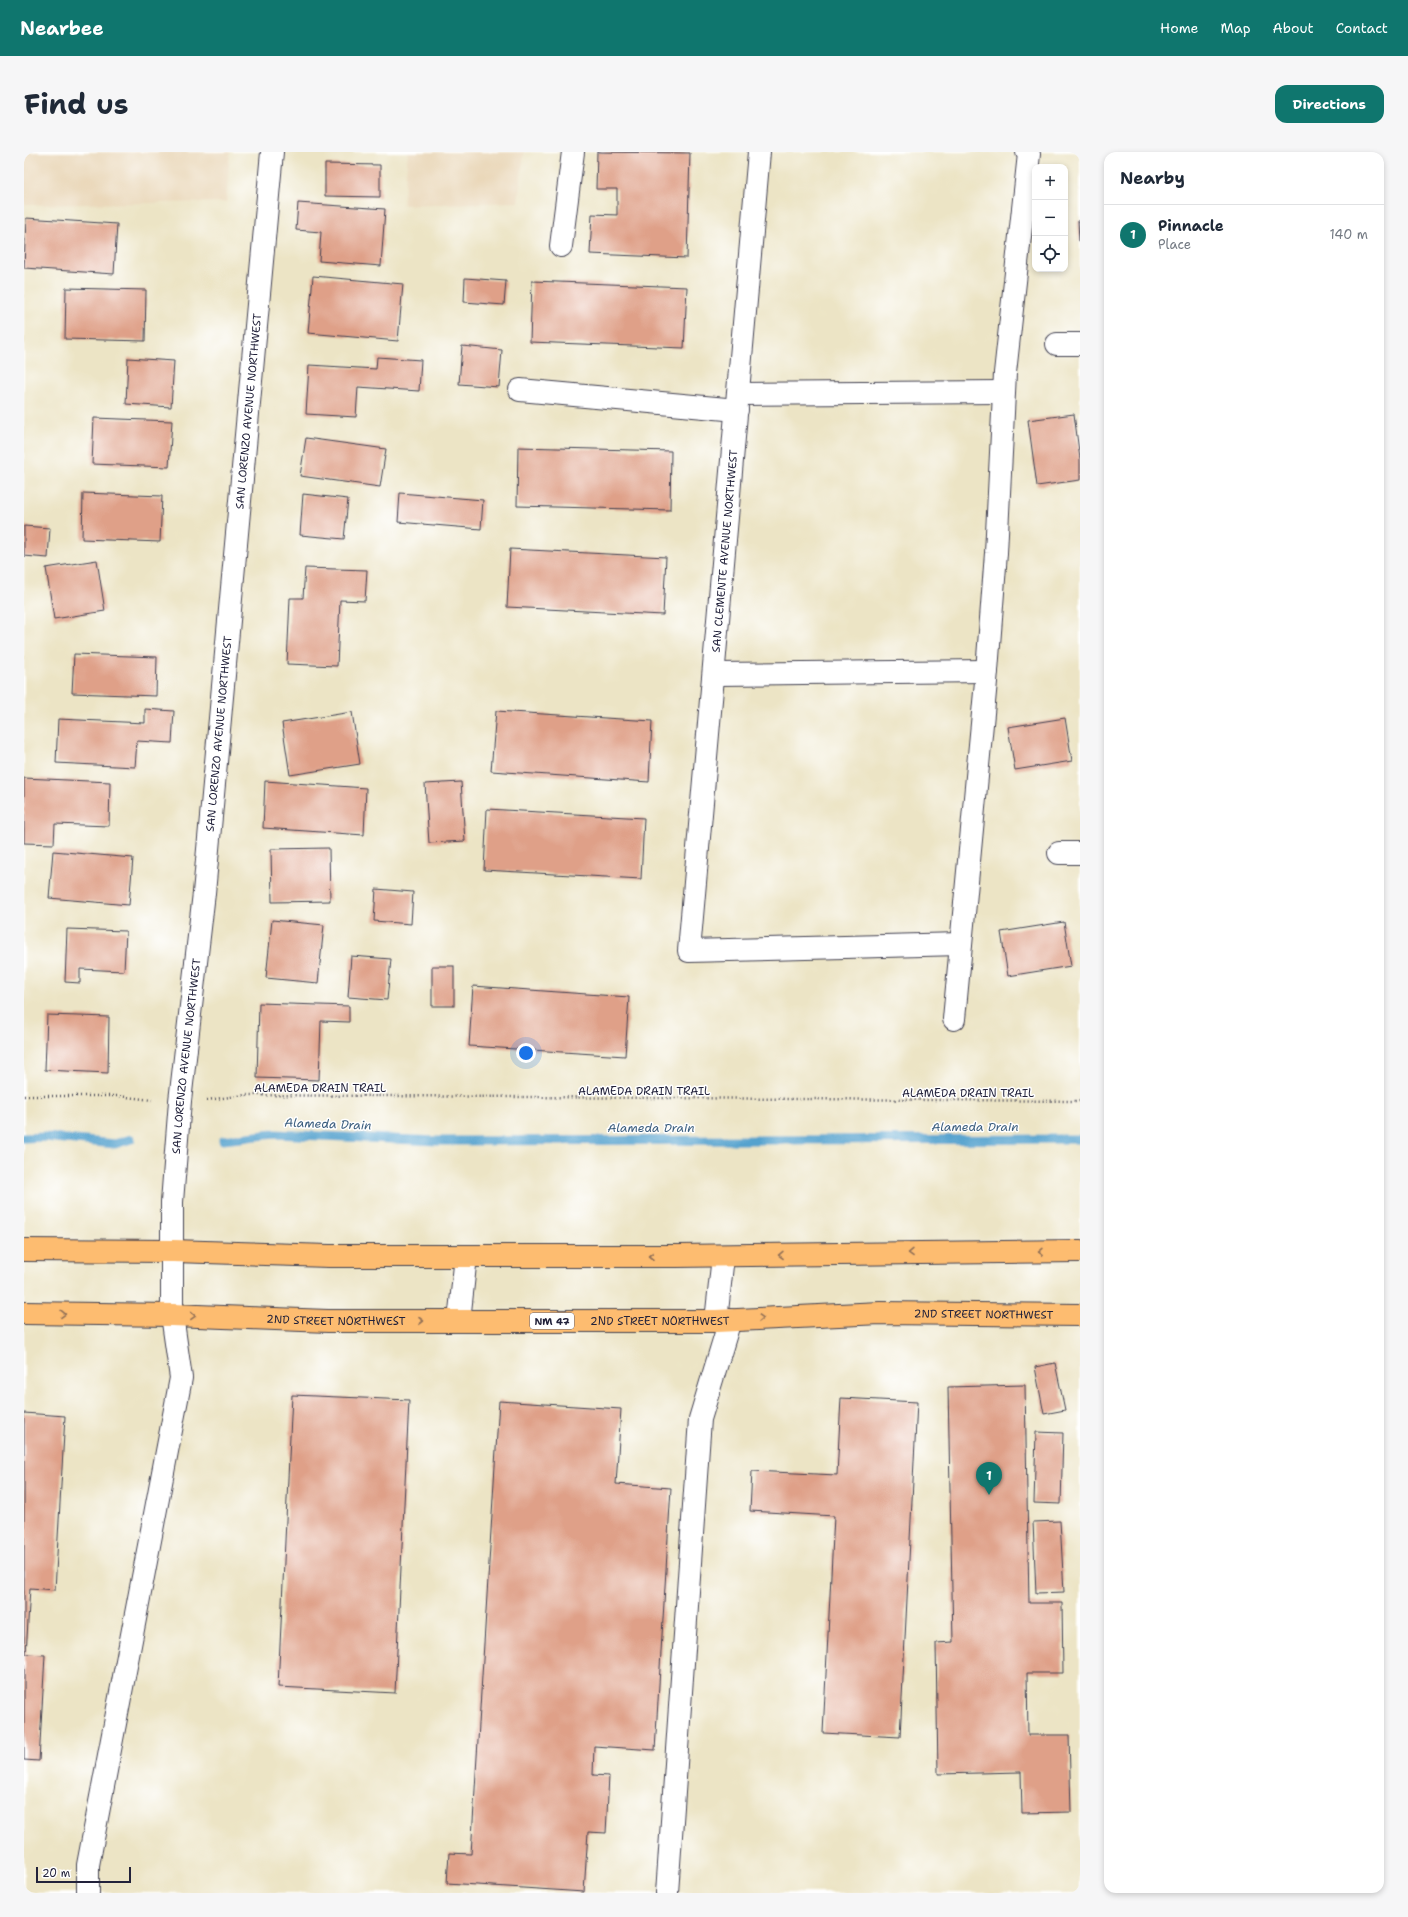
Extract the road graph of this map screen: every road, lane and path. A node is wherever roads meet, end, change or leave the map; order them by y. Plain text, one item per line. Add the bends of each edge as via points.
1 (272, 152) edge
2 (573, 152) edge
3 (759, 152) edge
4 (1027, 152) edge
5 (561, 246) dead end
6 (1057, 344) dead end
7 (1080, 344) edge
8 (520, 390) dead end
9 (1004, 392) junction
10 (737, 402) junction
11 (987, 671) junction
12 (714, 674) junction
13 (1059, 853) dead end
14 (1080, 853) edge
15 (961, 944) junction
16 (954, 1019) dead end
17 (24, 1096) edge
18 (208, 1100) dead end
19 (154, 1101) dead end
20 (1080, 1101) edge
21 (24, 1250) edge
22 (172, 1251) junction
23 (1080, 1251) edge
24 (466, 1256) junction
25 (723, 1256) junction
26 (24, 1313) edge
27 (172, 1315) junction
28 (1080, 1315) edge
29 (723, 1320) junction
30 (459, 1321) junction
31 (88, 1893) edge
32 (667, 1893) edge

1 - 22 street, SAN LORENZO AVENUE NORTHWEST via 204,893 180,1100 172,1202
2 - 5 street
3 - 10 street, SAN CLEMENTE AVENUE NORTHWEST
4 - 9 street via 1029,154
6 - 7 street
8 - 10 street
9 - 10 street
9 - 11 street
10 - 12 street, SAN CLEMENTE AVENUE NORTHWEST
11 - 12 street
11 - 15 street
12 - 15 street, SAN CLEMENTE AVENUE NORTHWEST via 690,951
13 - 14 street
15 - 16 street
17 - 19 path via 118,1096
18 - 20 path, ALAMEDA DRAIN TRAIL via 245,1095
21 - 22 main road
22 - 24 main road via 329,1256
22 - 27 street, SAN LORENZO AVENUE NORTHWEST
23 -> 25 main road
25 -> 24 main road
24 - 30 street
25 - 29 street
26 -> 27 main road, 2ND STREET NORTHWEST / NM 47
27 -> 30 main road, 2ND STREET NORTHWEST / NM 47 via 328,1321
27 - 31 street, SAN LORENZO AVENUE NORTHWEST via 181,1378 88,1865
29 -> 28 main road, 2ND STREET NORTHWEST / NM 47 via 880,1313
29 - 30 main road, 2ND STREET NORTHWEST / NM 47
29 - 32 street via 700,1419

